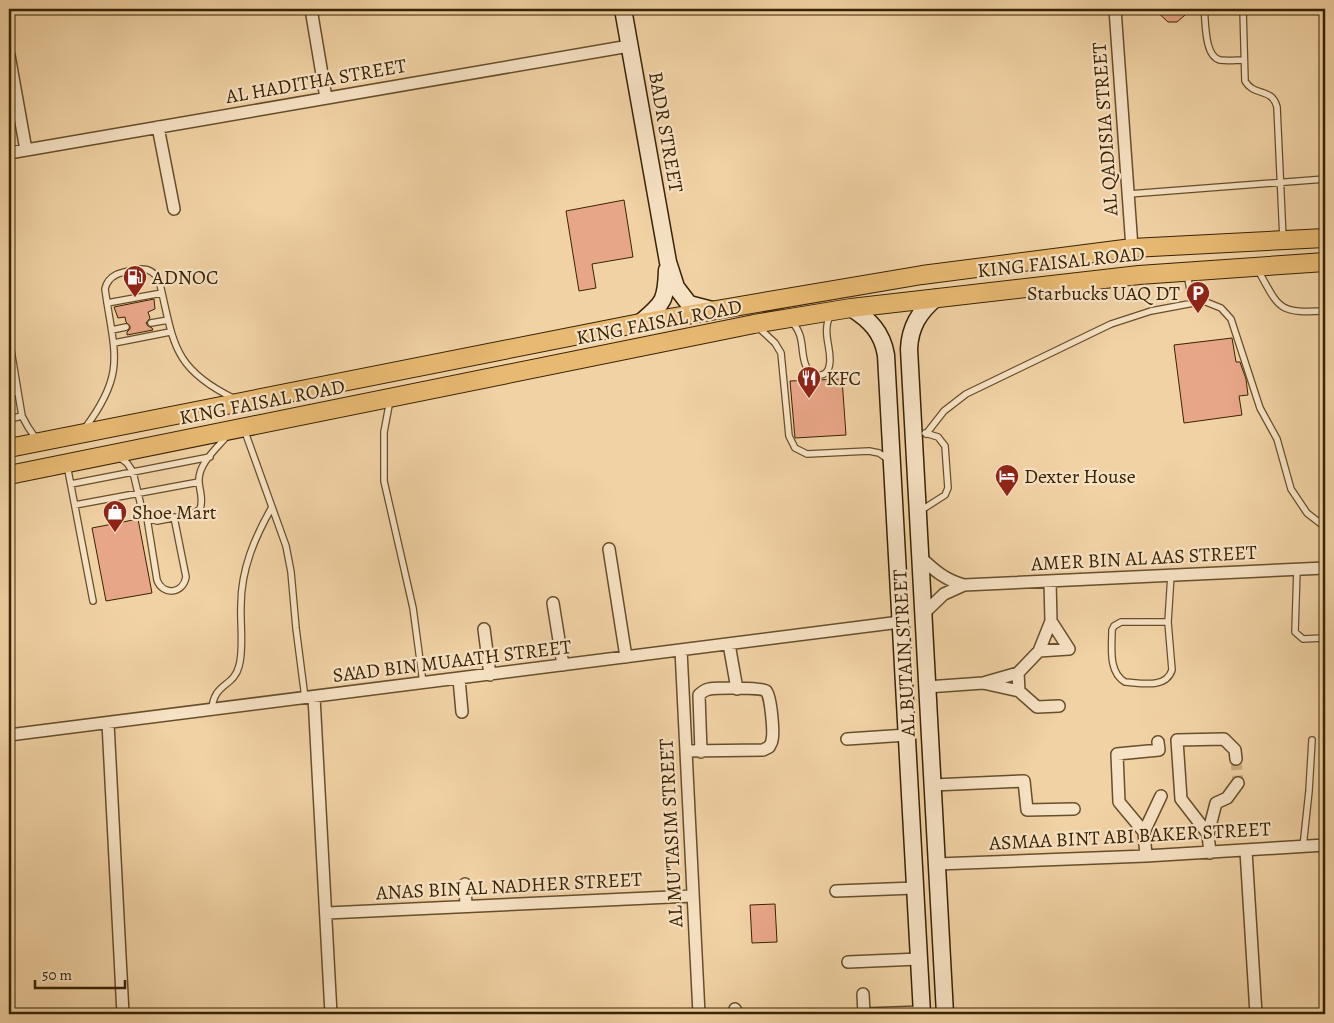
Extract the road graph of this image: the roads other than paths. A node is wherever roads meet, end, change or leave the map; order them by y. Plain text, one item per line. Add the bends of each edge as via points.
1 (311, 9) edge
2 (623, 9) edge
3 (1115, 9) edge
4 (1204, 9) edge
5 (1243, 9) edge
6 (629, 46) junction
7 (9, 55) edge
8 (1244, 60) junction
9 (326, 98) junction
10 (158, 127) junction
11 (26, 150) junction
12 (9, 153) edge
13 (1325, 179) edge
14 (1280, 183) junction
15 (1129, 194) junction
16 (174, 209) dead end
17 (1325, 238) edge
18 (1306, 240) junction
19 (1283, 241) junction
20 (1132, 248) junction
21 (668, 262) junction
22 (1325, 262) edge
23 (1258, 266) junction
24 (1186, 271) junction
25 (162, 293) junction
26 (936, 298) junction
27 (1192, 302) junction
28 (107, 303) junction
29 (852, 308) junction
30 (714, 311) junction
31 (1325, 311) edge
32 (832, 312) junction
33 (788, 319) junction
34 (168, 320) junction
35 (151, 323) dead end
36 (640, 323) junction
37 (754, 324) junction
38 (126, 327) dead end
39 (112, 330) junction
40 (170, 332) junction
41 (9, 338) edge
42 (114, 343) junction
43 (17, 391) junction
44 (9, 393) edge
45 (390, 398) junction
46 (242, 402) junction
47 (22, 416) junction
48 (9, 418) edge
49 (889, 421) junction
50 (237, 428) junction
51 (920, 431) junction
52 (81, 434) junction
53 (39, 442) junction
54 (9, 448) edge
55 (113, 454) junction
56 (210, 457) junction
57 (892, 462) junction
58 (67, 463) junction
59 (133, 472) junction
60 (9, 475) edge
61 (198, 482) junction
62 (71, 484) junction
63 (138, 494) junction
64 (75, 505) junction
65 (272, 507) junction
66 (918, 513) junction
67 (174, 517) junction
68 (147, 518) junction
69 (1325, 527) edge
70 (609, 549) dead end
71 (920, 557) junction
72 (1325, 568) edge
73 (1297, 569) junction
74 (1171, 575) junction
75 (1050, 581) junction
76 (964, 585) junction
77 (93, 601) dead end
78 (554, 603) dead end
79 (923, 614) junction
80 (1051, 621) junction
81 (900, 622) junction
82 (1168, 622) junction
83 (484, 629) dead end
84 (1323, 638) dead end
85 (729, 644) junction
86 (681, 650) junction
87 (1039, 651) junction
88 (626, 657) junction
89 (563, 665) junction
90 (1018, 673) junction
91 (490, 675) junction
92 (459, 679) junction
93 (423, 683) junction
94 (983, 683) junction
95 (927, 687) junction
96 (737, 689) junction
97 (1019, 691) junction
98 (310, 698) junction
99 (1059, 706) dead end
100 (212, 710) junction
101 (462, 712) dead end
102 (108, 723) junction
103 (9, 735) edge
104 (907, 735) junction
105 (847, 739) dead end
106 (1312, 740) dead end
107 (1158, 742) dead end
108 (686, 752) junction
109 (701, 752) junction
110 (931, 754) junction
111 (1236, 759) tunnel mouth
112 (1238, 783) dead end
113 (932, 785) junction
114 (1161, 796) dead end
115 (1074, 809) dead end
116 (1144, 832) junction
117 (1208, 834) junction
118 (1325, 845) edge
119 (1303, 847) junction
120 (1246, 851) junction
121 (1210, 853) junction
122 (1146, 856) junction
123 (937, 864) junction
124 (465, 884) dead end
125 (915, 888) junction
126 (836, 891) dead end
127 (692, 896) junction
128 (466, 906) junction
129 (327, 913) junction
130 (919, 959) junction
131 (848, 962) dead end
132 (863, 994) dead end
133 (922, 1013) edge
134 (123, 1014) edge
135 (331, 1014) edge
136 (699, 1014) edge
137 (945, 1014) edge
138 (1256, 1014) edge

1 - 9 street
2 - 6 street, BADR STREET
3 - 15 street, AL QADISIA STREET
4 - 8 lane via 1208,48 1212,55 1219,60
5 - 8 lane
6 - 9 street, AL HADITHA STREET
6 - 21 street, BADR STREET
7 - 11 street
8 - 14 lane via 1247,85 1270,96 1276,104
9 - 10 street, AL HADITHA STREET
10 - 11 street, AL HADITHA STREET
10 - 16 street
11 - 12 street, AL HADITHA STREET
13 - 14 lane
14 - 15 lane
14 - 19 lane
15 - 20 street, AL QADISIA STREET
17 - 18 main road, KING FAISAL ROAD
18 - 19 main road, KING FAISAL ROAD
18 - 23 main road via 1295,248 1267,251
19 - 20 main road, KING FAISAL ROAD
20 - 30 main road, KING FAISAL ROAD via 922,275
21 - 30 street, BADR STREET via 676,287 689,304
21 - 36 street, BADR STREET via 667,289 661,304
22 - 23 main road, KING FAISAL ROAD
23 - 24 main road, KING FAISAL ROAD
23 - 31 lane via 1273,299 1282,307 1291,312
24 - 26 main road, KING FAISAL ROAD
24 - 27 lane
25 - 28 lane
25 - 28 lane via 157,276 142,269 110,278 105,289
25 - 34 lane
26 - 29 main road, KING FAISAL ROAD
26 - 51 street, AL BUTAIN STREET via 922,311 911,333 909,349
27 - 51 lane via 1111,324 966,394
27 - 69 lane via 1214,304 1232,319 1260,408 1277,439 1291,489 1306,513
28 - 39 lane
29 - 32 main road, KING FAISAL ROAD
29 - 49 street, AL BUTAIN STREET via 873,324 884,347
30 - 36 main road, KING FAISAL ROAD
32 - 33 main road, KING FAISAL ROAD
32 - 33 lane via 827,328 830,367 819,376 811,374 807,368 800,336
33 - 37 main road, KING FAISAL ROAD
34 - 35 lane
34 - 40 lane
36 - 46 main road, KING FAISAL ROAD
37 - 45 main road, KING FAISAL ROAD
37 - 57 lane via 781,353 789,436 795,448 812,455 874,452
38 - 39 lane
39 - 42 lane
40 - 42 lane
40 - 46 lane via 187,365 213,386
41 - 43 lane
42 - 52 lane via 114,368 107,394
43 - 44 lane
43 - 47 lane
45 - 50 main road, KING FAISAL ROAD
45 - 93 lane via 384,432 384,481 413,608
46 - 52 main road, KING FAISAL ROAD
47 - 48 lane
47 - 53 lane
49 - 51 street via 901,420
49 - 57 street, AL BUTAIN STREET
50 - 55 main road, KING FAISAL ROAD
50 - 56 lane
50 - 65 lane
51 - 66 street, AL BUTAIN STREET
51 - 66 lane via 938,437 945,446 948,488 945,495
52 - 53 main road, KING FAISAL ROAD
53 - 54 main road, KING FAISAL ROAD
55 - 58 main road, KING FAISAL ROAD
55 - 59 lane via 127,463
56 - 59 lane
56 - 61 lane
57 - 81 street, AL BUTAIN STREET
58 - 60 main road, KING FAISAL ROAD
58 - 62 lane
59 - 62 lane
59 - 63 lane
61 - 63 lane
61 - 67 lane via 200,509 196,513
62 - 64 lane
63 - 64 lane
63 - 68 lane
64 - 77 lane
65 - 98 lane via 289,559 297,637
65 - 100 lane via 243,576 240,663 235,675 217,691
66 - 71 street, AL BUTAIN STREET
67 - 68 lane via 157,521
67 - 68 lane via 186,577 180,589 171,592 162,588 157,580
70 - 88 street
71 - 76 street, AMER BIN AL AAS STREET via 950,581
71 - 79 street, AL BUTAIN STREET
72 - 73 street, AMER BIN AL AAS STREET
73 - 74 street, AMER BIN AL AAS STREET
73 - 84 lane via 1295,632 1303,639
74 - 75 street, AMER BIN AL AAS STREET
74 - 82 lane
75 - 76 street, AMER BIN AL AAS STREET
75 - 80 street
76 - 79 street, AMER BIN AL AAS STREET via 944,594
78 - 89 street
79 - 95 street, AL BUTAIN STREET
80 - 87 street
80 - 87 street via 1069,649
81 - 85 street, SA'AD BIN MUAATH STREET
81 - 104 street, AL BUTAIN STREET
82 - 82 lane via 1171,675 1158,683 1121,680 1113,667 1114,626 1121,622
83 - 91 street
85 - 86 street, SA'AD BIN MUAATH STREET
85 - 96 street
86 - 88 street, SA'AD BIN MUAATH STREET
86 - 108 street, AL MU'TASIM STREET
87 - 90 street
88 - 89 street, SA'AD BIN MUAATH STREET
89 - 91 street, SA'AD BIN MUAATH STREET
90 - 94 street
90 - 97 street
91 - 92 street, SA'AD BIN MUAATH STREET
92 - 93 street, SA'AD BIN MUAATH STREET
92 - 101 street
93 - 98 street, SA'AD BIN MUAATH STREET
94 - 95 street
94 - 97 street
95 - 110 street, AL BUTAIN STREET
96 - 109 street via 711,689 699,695
96 - 109 street via 768,692 773,740 763,750
97 - 99 street via 1038,706
98 - 100 street, SA'AD BIN MUAATH STREET
98 - 129 street
100 - 102 street, SA'AD BIN MUAATH STREET
102 - 103 street, SA'AD BIN MUAATH STREET
102 - 134 street
104 - 105 street
104 - 110 street via 919,750
104 - 125 street, AL BUTAIN STREET
106 - 119 lane
107 - 116 street via 1160,750 1117,754 1119,802
108 - 109 street
108 - 127 street, AL MU'TASIM STREET
110 - 113 street, AL BUTAIN STREET
111 - 117 street via 1235,750 1224,739 1177,740 1181,799
112 - 117 street via 1227,798 1216,803
113 - 115 street via 1024,781 1027,810
113 - 123 street, AL BUTAIN STREET
114 - 116 street
116 - 122 street
117 - 121 street
118 - 119 street, ASMAA BINT ABI BAKER STREET
119 - 120 street, ASMAA BINT ABI BAKER STREET
120 - 121 street, ASMAA BINT ABI BAKER STREET
120 - 138 street
121 - 122 street, ASMAA BINT ABI BAKER STREET
122 - 123 street, ASMAA BINT ABI BAKER STREET
123 - 137 street, AL BUTAIN STREET
124 - 128 street
125 - 126 street
125 - 130 street, AL BUTAIN STREET
127 - 128 street, ANAS BIN AL NADHER STREET
127 - 136 street, AL MU'TASIM STREET
128 - 129 street, ANAS BIN AL NADHER STREET
129 - 135 street
130 - 131 street
130 - 133 street, AL BUTAIN STREET
132 - 133 street via 864,1014

